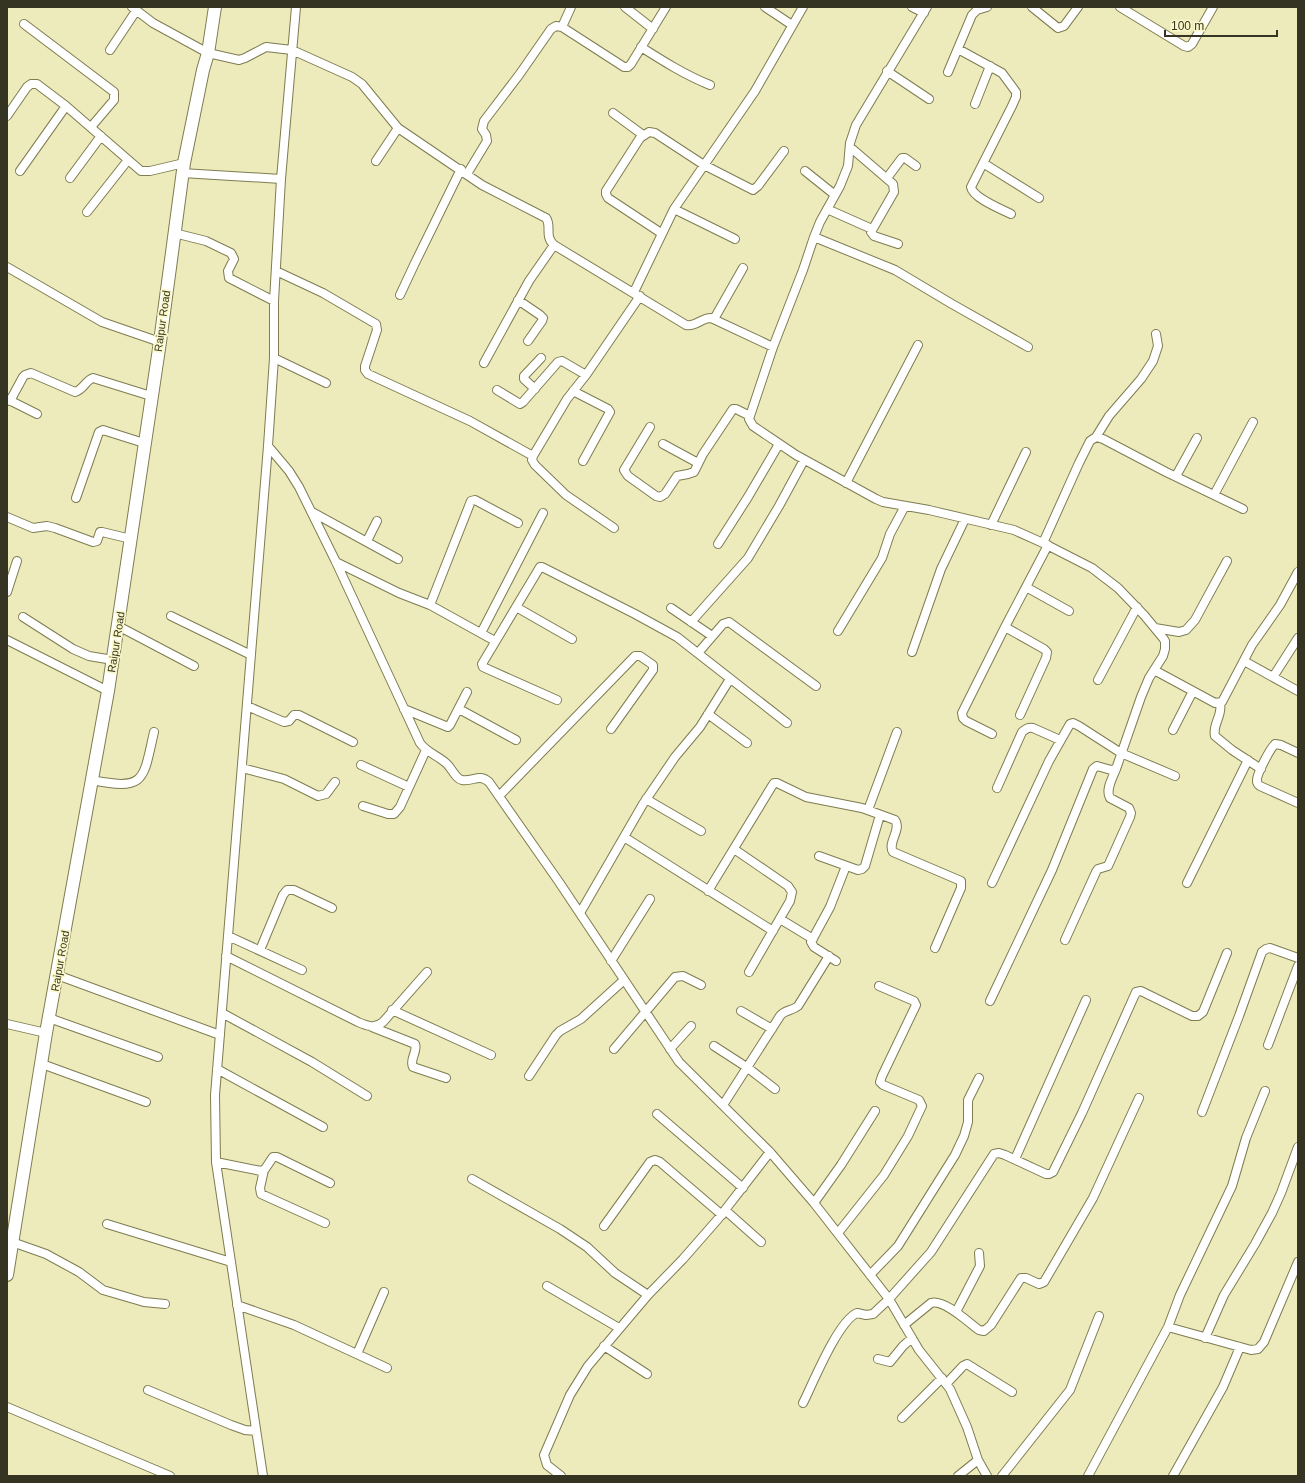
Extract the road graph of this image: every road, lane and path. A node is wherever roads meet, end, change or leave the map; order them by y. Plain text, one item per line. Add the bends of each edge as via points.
1 (215, 7) edge
2 (296, 7) edge
3 (571, 7) edge
4 (625, 7) edge
5 (666, 7) edge
6 (765, 7) edge
7 (803, 7) edge
8 (912, 7) edge
9 (987, 7) edge
10 (1032, 7) edge
11 (1078, 7) edge
12 (1120, 7) edge
13 (1213, 7) edge
14 (134, 9) edge
15 (925, 10) edge
16 (24, 24) dead end
17 (792, 25) junction
18 (562, 27) junction
19 (653, 29) junction
20 (641, 47) junction
21 (958, 49) junction
22 (110, 50) dead end
23 (292, 50) junction
24 (208, 53) junction
25 (990, 66) junction
26 (888, 71) junction
27 (948, 72) dead end
28 (710, 85) dead end
29 (929, 99) dead end
30 (975, 104) dead end
31 (66, 106) junction
32 (612, 114) dead end
33 (7, 116) edge
34 (91, 128) junction
35 (398, 128) junction
36 (643, 135) junction
37 (101, 136) junction
38 (850, 147) junction
39 (784, 151) dead end
40 (128, 160) junction
41 (376, 161) dead end
42 (983, 163) junction
43 (704, 165) junction
44 (916, 166) dead end
45 (183, 168) junction
46 (20, 171) dead end
47 (805, 171) dead end
48 (464, 172) junction
49 (70, 178) dead end
50 (887, 178) junction
51 (281, 179) junction
52 (835, 195) junction
53 (1039, 198) dead end
54 (674, 209) junction
55 (827, 209) junction
56 (86, 212) dead end
57 (1011, 214) dead end
58 (872, 229) junction
59 (174, 233) junction
60 (661, 233) junction
61 (814, 237) junction
62 (735, 239) dead end
63 (898, 244) dead end
64 (554, 246) junction
65 (7, 267) edge
66 (743, 268) dead end
67 (276, 271) junction
68 (637, 294) junction
69 (400, 295) dead end
70 (518, 300) junction
71 (274, 301) junction
72 (714, 319) junction
73 (1156, 334) dead end
74 (528, 341) dead end
75 (160, 342) junction
76 (918, 345) dead end
77 (773, 347) junction
78 (1028, 347) dead end
79 (274, 358) junction
80 (541, 358) dead end
81 (484, 363) dead end
82 (586, 375) junction
83 (326, 383) dead end
84 (535, 388) junction
85 (497, 390) dead end
86 (573, 391) junction
87 (151, 396) junction
88 (9, 400) edge
89 (37, 414) dead end
90 (750, 416) junction
91 (1253, 422) dead end
92 (650, 427) dead end
93 (1096, 437) junction
94 (1197, 438) dead end
95 (144, 443) junction
96 (663, 444) dead end
97 (779, 444) junction
98 (268, 446) junction
99 (1026, 452) dead end
100 (533, 456) junction
101 (804, 460) junction
102 (583, 461) dead end
103 (698, 463) junction
104 (1176, 476) junction
105 (846, 483) junction
106 (1214, 495) junction
107 (76, 498) dead end
108 (905, 506) junction
109 (1243, 509) dead end
110 (312, 512) junction
111 (543, 513) dead end
112 (7, 517) edge
113 (965, 519) junction
114 (377, 521) dead end
115 (518, 523) dead end
116 (991, 525) junction
117 (614, 528) dead end
118 (131, 539) junction
119 (367, 541) junction
120 (718, 544) dead end
121 (1045, 544) junction
122 (398, 559) dead end
123 (17, 561) dead end
124 (1227, 561) dead end
125 (336, 562) junction
126 (1298, 572) edge
127 (1026, 586) junction
128 (7, 592) edge
129 (430, 605) junction
130 (516, 607) junction
131 (1137, 607) junction
132 (671, 608) dead end
133 (1069, 610) dead end
134 (171, 616) dead end
135 (23, 617) dead end
136 (691, 622) junction
137 (118, 626) junction
138 (1005, 627) junction
139 (1155, 628) junction
140 (838, 631) dead end
141 (481, 633) junction
142 (712, 636) junction
143 (1298, 638) edge
144 (572, 639) dead end
145 (7, 640) edge
146 (495, 641) junction
147 (912, 652) dead end
148 (698, 653) junction
149 (251, 655) junction
150 (113, 660) junction
151 (1244, 661) junction
152 (194, 666) dead end
153 (1154, 670) junction
154 (1273, 677) junction
155 (730, 678) junction
156 (1098, 680) dead end
157 (816, 686) dead end
158 (108, 691) junction
159 (1193, 691) junction
160 (1298, 691) edge
161 (467, 692) dead end
162 (557, 700) dead end
163 (1220, 704) junction
164 (247, 706) junction
165 (404, 709) junction
166 (459, 709) junction
167 (708, 714) junction
168 (1020, 715) dead end
169 (787, 723) dead end
170 (611, 729) dead end
171 (1173, 730) dead end
172 (154, 732) dead end
173 (896, 732) dead end
174 (992, 734) dead end
175 (516, 740) dead end
176 (1060, 740) junction
177 (353, 742) dead end
178 (747, 743) dead end
179 (426, 750) junction
180 (1121, 753) junction
181 (1298, 753) edge
182 (1248, 760) junction
183 (361, 765) dead end
184 (242, 768) junction
185 (1116, 769) junction
186 (1261, 769) junction
187 (1175, 776) dead end
188 (92, 780) junction
189 (335, 782) dead end
190 (409, 787) junction
191 (997, 788) dead end
192 (499, 796) junction
193 (646, 799) junction
194 (1298, 804) edge
195 (363, 806) dead end
196 (868, 810) junction
197 (880, 815) junction
198 (701, 831) dead end
199 (624, 836) junction
200 (734, 848) junction
201 (819, 856) dead end
202 (846, 866) junction
203 (992, 882) dead end
204 (1188, 883) dead end
205 (708, 891) junction
206 (650, 899) dead end
207 (332, 908) dead end
208 (580, 913) junction
209 (780, 919) junction
210 (773, 931) junction
211 (228, 936) junction
212 (813, 939) junction
213 (1065, 940) dead end
214 (935, 948) dead end
215 (260, 950) junction
216 (1227, 953) dead end
217 (226, 956) junction
218 (829, 956) junction
219 (1298, 958) edge
220 (612, 961) junction
221 (836, 961) dead end
222 (1298, 966) edge
223 (302, 970) dead end
224 (426, 972) dead end
225 (750, 972) dead end
226 (57, 975) junction
227 (624, 980) junction
228 (701, 986) dead end
229 (879, 986) dead end
230 (1086, 1000) dead end
231 (990, 1001) dead end
232 (392, 1010) junction
233 (741, 1011) dead end
234 (646, 1012) junction
235 (222, 1013) junction
236 (49, 1018) junction
237 (7, 1024) edge
238 (691, 1026) dead end
239 (371, 1027) junction
240 (772, 1029) junction
241 (46, 1034) junction
242 (220, 1035) junction
243 (1268, 1045) dead end
244 (714, 1046) dead end
245 (614, 1049) dead end
246 (670, 1049) junction
247 (491, 1055) dead end
248 (158, 1056) dead end
249 (42, 1064) junction
250 (748, 1068) junction
251 (217, 1069) junction
252 (530, 1076) dead end
253 (446, 1078) dead end
254 (979, 1078) dead end
255 (775, 1090) dead end
256 (1265, 1091) dead end
257 (367, 1096) dead end
258 (1139, 1098) dead end
259 (146, 1102) dead end
260 (723, 1105) junction
261 (875, 1111) dead end
262 (1202, 1112) dead end
263 (657, 1114) dead end
264 (323, 1127) dead end
265 (1298, 1147) edge
266 (770, 1152) junction
267 (1015, 1159) junction
268 (216, 1162) junction
269 (264, 1170) junction
270 (472, 1178) dead end
271 (330, 1183) dead end
272 (743, 1188) junction
273 (814, 1203) junction
274 (723, 1212) junction
275 (325, 1223) dead end
276 (107, 1224) dead end
277 (604, 1226) dead end
278 (838, 1233) junction
279 (12, 1242) junction
280 (761, 1242) dead end
281 (979, 1253) dead end
282 (231, 1262) junction
283 (1298, 1262) edge
284 (7, 1275) edge
285 (870, 1275) junction
286 (547, 1286) dead end
287 (384, 1292) dead end
288 (648, 1295) junction
289 (889, 1299) junction
290 (165, 1304) dead end
291 (237, 1305) junction
292 (956, 1312) junction
293 (1100, 1316) dead end
294 (904, 1325) junction
295 (619, 1328) junction
296 (1168, 1328) junction
297 (912, 1338) junction
298 (1205, 1338) junction
299 (604, 1346) junction
300 (1240, 1347) junction
301 (357, 1354) junction
302 (878, 1359) dead end
303 (388, 1368) dead end
304 (647, 1374) dead end
305 (945, 1381) junction
306 (148, 1390) dead end
307 (1012, 1392) dead end
308 (803, 1403) dead end
309 (7, 1407) edge
310 (902, 1418) dead end
311 (256, 1431) junction
312 (978, 1460) junction
313 (164, 1475) edge
314 (263, 1476) edge
315 (561, 1476) edge
316 (958, 1476) edge
317 (987, 1476) edge
318 (1002, 1476) edge
319 (1088, 1476) edge
320 (1173, 1476) edge

1 - 24 main road, Raipur Road
2 - 23 street
3 - 18 street
4 - 19 street
5 - 19 street
6 - 17 street
7 - 17 street
8 - 15 street
9 - 21 street via 973,13
10 - 11 street via 1058,28 1064,26
12 - 13 street via 1188,47
14 - 22 street
14 - 24 street
15 - 26 street
16 - 34 street via 114,92 114,100
17 - 43 street via 755,91
18 - 20 street via 624,67 631,64
18 - 48 street via 556,26 551,29 488,114 482,127 487,141
19 - 20 street
20 - 28 street via 678,70
21 - 25 street
21 - 27 street
23 - 24 street via 266,47 239,60
23 - 35 street via 358,81
23 - 51 street
24 - 45 main road, Raipur Road
25 - 30 street
25 - 42 street via 1002,73 1016,95
26 - 29 street
26 - 38 street via 856,125
31 - 33 street via 34,84 27,87
31 - 34 street
31 - 46 street
32 - 36 street
34 - 37 street
35 - 41 street
35 - 48 street
36 - 43 street via 655,133
36 - 60 street via 606,194 608,198
37 - 40 street
37 - 49 street
38 - 50 street
38 - 52 street via 848,166
39 - 43 street via 753,190
40 - 45 street via 145,172
40 - 56 street
42 - 53 street
42 - 57 street via 972,191 981,199
43 - 54 street
44 - 50 street via 902,158
45 - 51 street
45 - 59 main road, Raipur Road
47 - 52 street
48 - 64 street via 498,194 546,218 549,239
48 - 69 street
50 - 58 street via 893,184 894,192
51 - 67 street
52 - 55 street
54 - 60 street
54 - 62 street
55 - 58 street
55 - 61 street
58 - 63 street via 874,236
59 - 71 street via 206,241 231,252 234,259 228,271 229,278
59 - 75 main road, Raipur Road
60 - 68 street
61 - 77 street
61 - 78 street via 895,270
64 - 68 street
64 - 70 street
65 - 75 street via 102,322
66 - 72 street
67 - 71 street
67 - 100 street via 323,293 376,324 377,330 365,366 368,374 470,420
68 - 72 street via 686,325 694,325 708,318
68 - 82 street
70 - 74 street via 543,318
70 - 81 street
71 - 79 street
72 - 77 street
73 - 93 street via 1158,346 1153,361 1109,416
75 - 87 main road, Raipur Road
76 - 105 street
77 - 90 street
79 - 83 street
79 - 98 street
80 - 84 street via 524,376 524,379
82 - 84 street via 560,361
82 - 86 street
84 - 85 street via 520,404
86 - 100 street
86 - 102 street via 610,412
87 - 88 street via 93,378 75,392 32,373 23,377
87 - 95 main road, Raipur Road
88 - 89 street
90 - 97 street via 753,426
90 - 103 street via 732,409
91 - 106 street
92 - 103 street via 624,469 628,476 660,497 665,494 675,477 691,474
93 - 104 street
93 - 121 street via 1090,441 1082,457
94 - 104 street
95 - 107 street via 103,430 99,432
95 - 118 main road, Raipur Road
96 - 103 street
97 - 101 street
97 - 120 street
98 - 110 street via 289,471
98 - 149 street
99 - 116 street
100 - 117 street via 535,465 557,486
101 - 105 street
101 - 136 street via 748,558
104 - 106 street
105 - 108 street via 883,502
106 - 109 street
108 - 113 street
108 - 140 street via 890,534 882,558
110 - 119 street
110 - 125 street
111 - 141 street
112 - 118 street via 33,528 55,528 93,542 97,541 100,532
113 - 116 street
113 - 147 street via 941,569
114 - 119 street
115 - 129 street via 472,500
116 - 121 street via 1014,530
118 - 137 main road, Raipur Road
119 - 122 street
121 - 127 street
121 - 131 street via 1092,568
123 - 128 street
124 - 139 street via 1195,620 1186,630 1179,632
125 - 129 street
125 - 165 street
126 - 151 street
127 - 133 street
127 - 138 street
129 - 141 street
130 - 144 street
130 - 146 street
130 - 148 street via 538,568 542,567 656,625
131 - 139 street
131 - 156 street
132 - 136 street
134 - 149 street
135 - 150 street via 73,649 89,656
136 - 142 street
137 - 150 main road, Raipur Road
137 - 152 street
138 - 168 street via 1047,652
138 - 174 street via 962,713 966,721
139 - 153 street via 1166,644 1163,656
141 - 146 street
142 - 148 street
142 - 157 street via 723,624 731,623
143 - 154 street
145 - 158 street
146 - 162 street via 482,663 483,667
148 - 155 street
149 - 164 street
150 - 158 main road, Raipur Road
151 - 154 street
151 - 163 street via 1224,701
153 - 159 street
153 - 180 street via 1141,697
154 - 160 street
155 - 167 street
155 - 169 street
158 - 188 main road, Raipur Road
159 - 163 street
159 - 171 street
161 - 166 street
163 - 182 street via 1221,711 1215,726 1215,736
164 - 177 street via 284,722 289,721 294,715 299,715
164 - 184 street
165 - 166 street via 446,727 450,725
165 - 179 street
166 - 175 street
167 - 178 street
167 - 193 street
170 - 192 street via 653,670 653,665 640,656 635,656
172 - 188 street via 143,773 137,781 118,784
173 - 196 street
176 - 180 street via 1068,726 1074,724
176 - 191 street via 1030,727 1025,729
176 - 203 street
179 - 190 street
179 - 192 street via 446,762 462,780 487,780
180 - 185 street
180 - 187 street
181 - 186 street via 1275,744
182 - 186 street
182 - 204 street
183 - 190 street
184 - 189 street via 284,779 318,796 326,794
184 - 211 street
185 - 213 street via 1108,796 1129,808 1130,817 1108,866 1096,872
185 - 231 street via 1100,766 1093,769 1046,882
186 - 194 street via 1258,784
188 - 226 main road, Raipur Road
190 - 195 street via 394,814
192 - 208 street
193 - 198 street
193 - 199 street
196 - 197 street
196 - 200 street via 811,798 774,783
197 - 202 street via 863,868 858,870
197 - 214 street via 897,823 891,847 893,852 962,883
199 - 205 street
199 - 208 street
200 - 205 street
200 - 209 street via 791,889 792,896
201 - 202 street
202 - 212 street via 830,907
205 - 210 street
206 - 220 street
207 - 215 street via 294,890 287,890 283,894
208 - 220 street
209 - 210 street
209 - 212 street
210 - 225 street
211 - 215 street
211 - 217 street
212 - 218 street via 812,946
215 - 223 street
216 - 267 street via 1203,1012 1198,1016 1192,1016 1141,991 1136,992 1053,1172 1046,1174
217 - 235 street
217 - 239 street
218 - 221 street
218 - 240 street via 798,1006 782,1013
219 - 262 street via 1270,948 1262,952
220 - 227 street
222 - 243 street
224 - 232 street
226 - 236 main road, Raipur Road
226 - 242 street
227 - 234 street
227 - 252 street via 581,1018 556,1035
228 - 234 street via 683,976 677,976
229 - 278 street via 914,1001 916,1005 880,1082 920,1100 922,1106 908,1136 884,1175
230 - 267 street
232 - 239 street via 380,1025
232 - 247 street
233 - 240 street
234 - 245 street
234 - 246 street
235 - 242 street
235 - 257 street via 312,1062
236 - 241 main road, Raipur Road
236 - 248 street
237 - 241 street
238 - 246 street
239 - 253 street via 415,1044 413,1066
240 - 250 street
241 - 249 main road, Raipur Road
242 - 251 street
244 - 250 street
246 - 260 street via 686,1070
249 - 259 street
249 - 279 main road, Raipur Road
250 - 255 street
250 - 260 street
251 - 264 street
251 - 268 street
254 - 285 street via 968,1100 968,1122 955,1155 898,1246
256 - 296 street via 1246,1138 1232,1186
258 - 292 street via 1093,1198 1044,1282 1039,1284 1021,1278 991,1325 984,1330 979,1330
260 - 266 street
261 - 273 street
263 - 272 street
265 - 298 street via 1272,1213 1224,1295
266 - 272 street
266 - 273 street
267 - 289 street via 999,1153 992,1156 931,1252
268 - 269 street
268 - 282 street
269 - 271 street via 273,1157 277,1157
269 - 275 street via 261,1194
270 - 288 street via 560,1229 587,1247 615,1273
272 - 274 street
273 - 278 street
274 - 277 street via 655,1160 650,1162
274 - 280 street
274 - 288 street
276 - 282 street
278 - 285 street
279 - 284 main road, Raipur Road
279 - 290 street via 46,1254 79,1272 103,1290 144,1302
281 - 292 street via 979,1269
282 - 291 street
283 - 300 street via 1260,1347 1255,1350
285 - 289 street
286 - 295 street
287 - 301 street
288 - 295 street
289 - 294 street
289 - 308 street via 871,1315 857,1313 848,1319 830,1348
291 - 301 street via 294,1325
291 - 311 street
292 - 294 street via 933,1302
293 - 318 street via 1070,1390
294 - 297 street
295 - 299 street
296 - 298 street
296 - 319 street
297 - 302 street via 890,1362
297 - 305 street
298 - 300 street
299 - 304 street
299 - 315 street via 570,1395 546,1451 545,1462
300 - 320 street via 1223,1386
301 - 303 street
305 - 307 street via 967,1364
305 - 310 street
305 - 312 street via 957,1402
306 - 311 street via 230,1425
309 - 313 street
311 - 314 street
312 - 316 street
312 - 317 street

